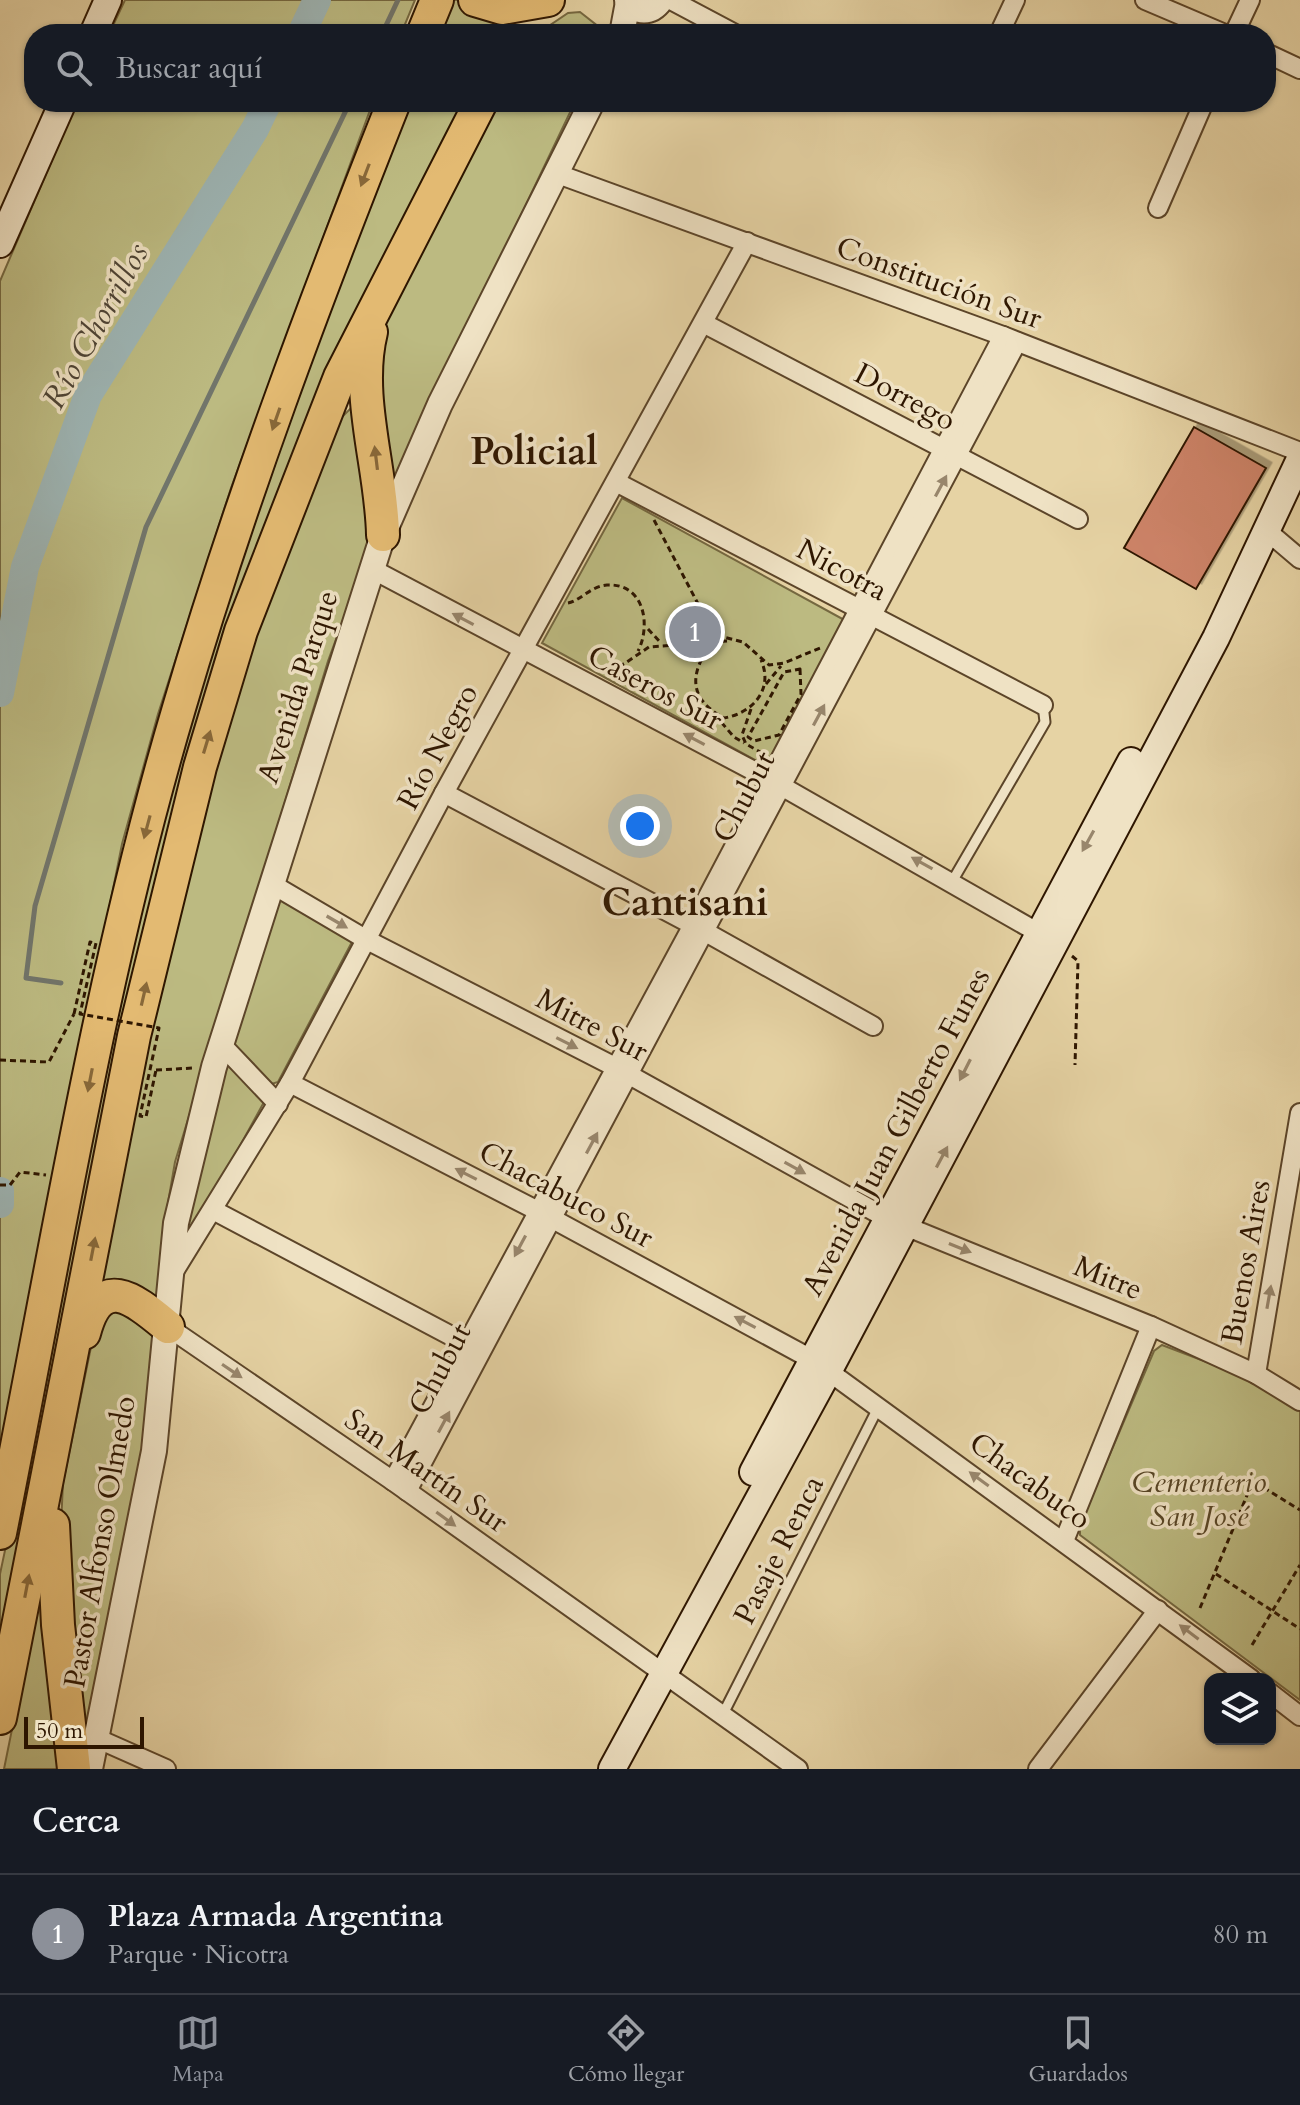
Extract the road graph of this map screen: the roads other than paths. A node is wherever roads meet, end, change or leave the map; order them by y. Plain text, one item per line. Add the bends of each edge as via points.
1 (108, 0) edge
2 (437, 0) edge
3 (475, 0) edge
4 (671, 0) edge
5 (1015, 0) edge
6 (1145, 0) edge
7 (1250, 0) edge
8 (538, 1) edge
9 (640, 3) edge
10 (97, 24) edge
11 (427, 24) edge
12 (523, 24) edge
13 (628, 24) edge
14 (635, 24) edge
15 (716, 24) edge
16 (1004, 24) edge
17 (1201, 24) edge
18 (1239, 24) edge
19 (1276, 58) edge
20 (1300, 69) edge
21 (59, 112) edge
22 (390, 112) edge
23 (476, 112) edge
24 (587, 112) edge
25 (1200, 112) edge
26 (555, 173) junction
27 (1158, 208) dead end
28 (747, 242) junction
29 (0, 244) edge
30 (380, 296) junction
31 (705, 324) junction
32 (1010, 339) junction
33 (950, 452) junction
34 (1299, 464) edge
35 (616, 482) junction
36 (1078, 519) dead end
37 (1266, 530) junction
38 (383, 535) junction
39 (1300, 559) edge
40 (370, 568) junction
41 (864, 613) junction
42 (522, 650) junction
43 (1043, 705) joint
44 (768, 778) junction
45 (444, 793) junction
46 (953, 880) junction
47 (270, 883) junction
48 (699, 928) junction
49 (1046, 937) junction
50 (367, 940) junction
51 (873, 1026) dead end
52 (217, 1056) junction
53 (622, 1071) junction
54 (290, 1083) junction
55 (278, 1104) junction
56 (1300, 1113) edge
57 (213, 1210) junction
58 (545, 1214) junction
59 (896, 1222) junction
60 (171, 1275) junction
61 (1151, 1326) junction
62 (168, 1327) junction
63 (474, 1348) junction
64 (821, 1365) junction
65 (1256, 1374) junction
66 (1300, 1401) edge
67 (879, 1406) junction
68 (52, 1461) junction
69 (400, 1486) junction
70 (0, 1533) edge
71 (1064, 1541) junction
72 (1158, 1610) junction
73 (655, 1670) junction
74 (1243, 1673) edge
75 (1276, 1698) edge
76 (722, 1716) junction
77 (1300, 1716) edge
78 (0, 1718) edge
79 (96, 1738) junction
80 (74, 1769) edge
81 (90, 1769) edge
82 (166, 1769) edge
83 (593, 1769) edge
84 (612, 1769) edge
85 (798, 1769) edge
86 (1038, 1769) edge

1 - 10 main road
2 - 11 highway
3 - 8 highway via 502,8
4 - 15 street
5 - 16 street
6 - 17 street
7 - 18 street
8 - 12 highway
9 - 13 street
9 - 14 street
19 - 20 street
21 - 29 main road
22 -> 70 highway via 279,409 179,707 138,860
23 - 30 highway
24 - 26 street, Avenida Parque
25 - 27 street
26 - 28 street, Constitución Sur
26 - 38 street, Avenida Parque via 440,404
28 - 31 street, Río Negro
28 - 32 street, Constitución Sur
38 -> 30 highway via 367,350
68 -> 30 highway via 134,1036 200,767 241,631 284,515 340,377
31 - 33 street, Dorrego
31 - 35 street, Río Negro
32 - 33 street, Chubut
32 - 34 street, Constitución Sur
33 - 36 street, Dorrego
33 - 41 street, Chubut
34 - 37 main road, Avenida Juan Gilberto Funes
35 - 41 street, Nicotra
35 - 42 street, Río Negro
37 - 39 street
37 - 49 main road, Avenida Juan Gilberto Funes via 1216,638
38 - 40 street, Avenida Parque
42 -> 40 street, Caseros Sur
40 - 47 street, Avenida Parque
41 - 43 street, Nicotra
44 -> 41 street, Chubut
41 - 44 street, Chubut via 843,636
44 -> 42 street, Caseros Sur
42 - 45 street, Río Negro
43 - 46 lane via 1045,722
46 -> 44 street, Caseros Sur
44 - 48 street, Chubut
45 - 48 street
45 - 50 street, Río Negro
46 - 49 street, Caseros Sur
47 -> 50 street, Mitre Sur
47 - 52 street, Avenida Parque
48 - 51 street
48 - 53 street, Chubut
49 - 59 main road, Avenida Juan Gilberto Funes
50 -> 53 street, Mitre Sur
50 - 54 street, Río Negro
52 - 55 street
52 - 60 street, Avenida Parque via 185,1175
53 - 58 street, Chubut
53 -> 59 street, Mitre Sur
54 - 55 street, Río Negro
58 -> 54 street, Chacabuco Sur
55 - 57 street, Río Negro
65 -> 56 street, Buenos Aires
57 - 60 street, Río Negro
57 - 63 street
58 - 63 street, Chubut
64 -> 58 street, Chacabuco Sur
59 -> 61 street, Mitre
59 - 64 main road, Avenida Juan Gilberto Funes
60 - 62 street, Avenida Parque
61 - 65 street, Mitre
61 - 71 street
62 - 68 highway via 131,1297 109,1296 97,1305 87,1322
62 -> 69 street, San Martín Sur
62 - 79 street, Pastor Alfonso Olmedo via 154,1451
63 - 69 street, Chubut
64 - 67 street, Chacabuco
64 - 73 main road, Avenida Juan Gilberto Funes
65 - 66 street, Mitre
71 -> 67 street, Chacabuco
67 - 76 lane, Pasaje Renca
78 -> 68 highway
68 - 80 highway via 58,1625
69 -> 73 street, San Martín Sur
71 - 72 street, Chacabuco
74 -> 72 street, Chacabuco
72 - 86 street
73 - 76 street, San Martín Sur
73 - 83 main road, Avenida Juan Gilberto Funes
73 - 84 main road, Avenida Juan Gilberto Funes
75 - 77 street
76 - 85 street, San Martín Sur
79 - 81 street, Pastor Alfonso Olmedo
79 - 82 street

